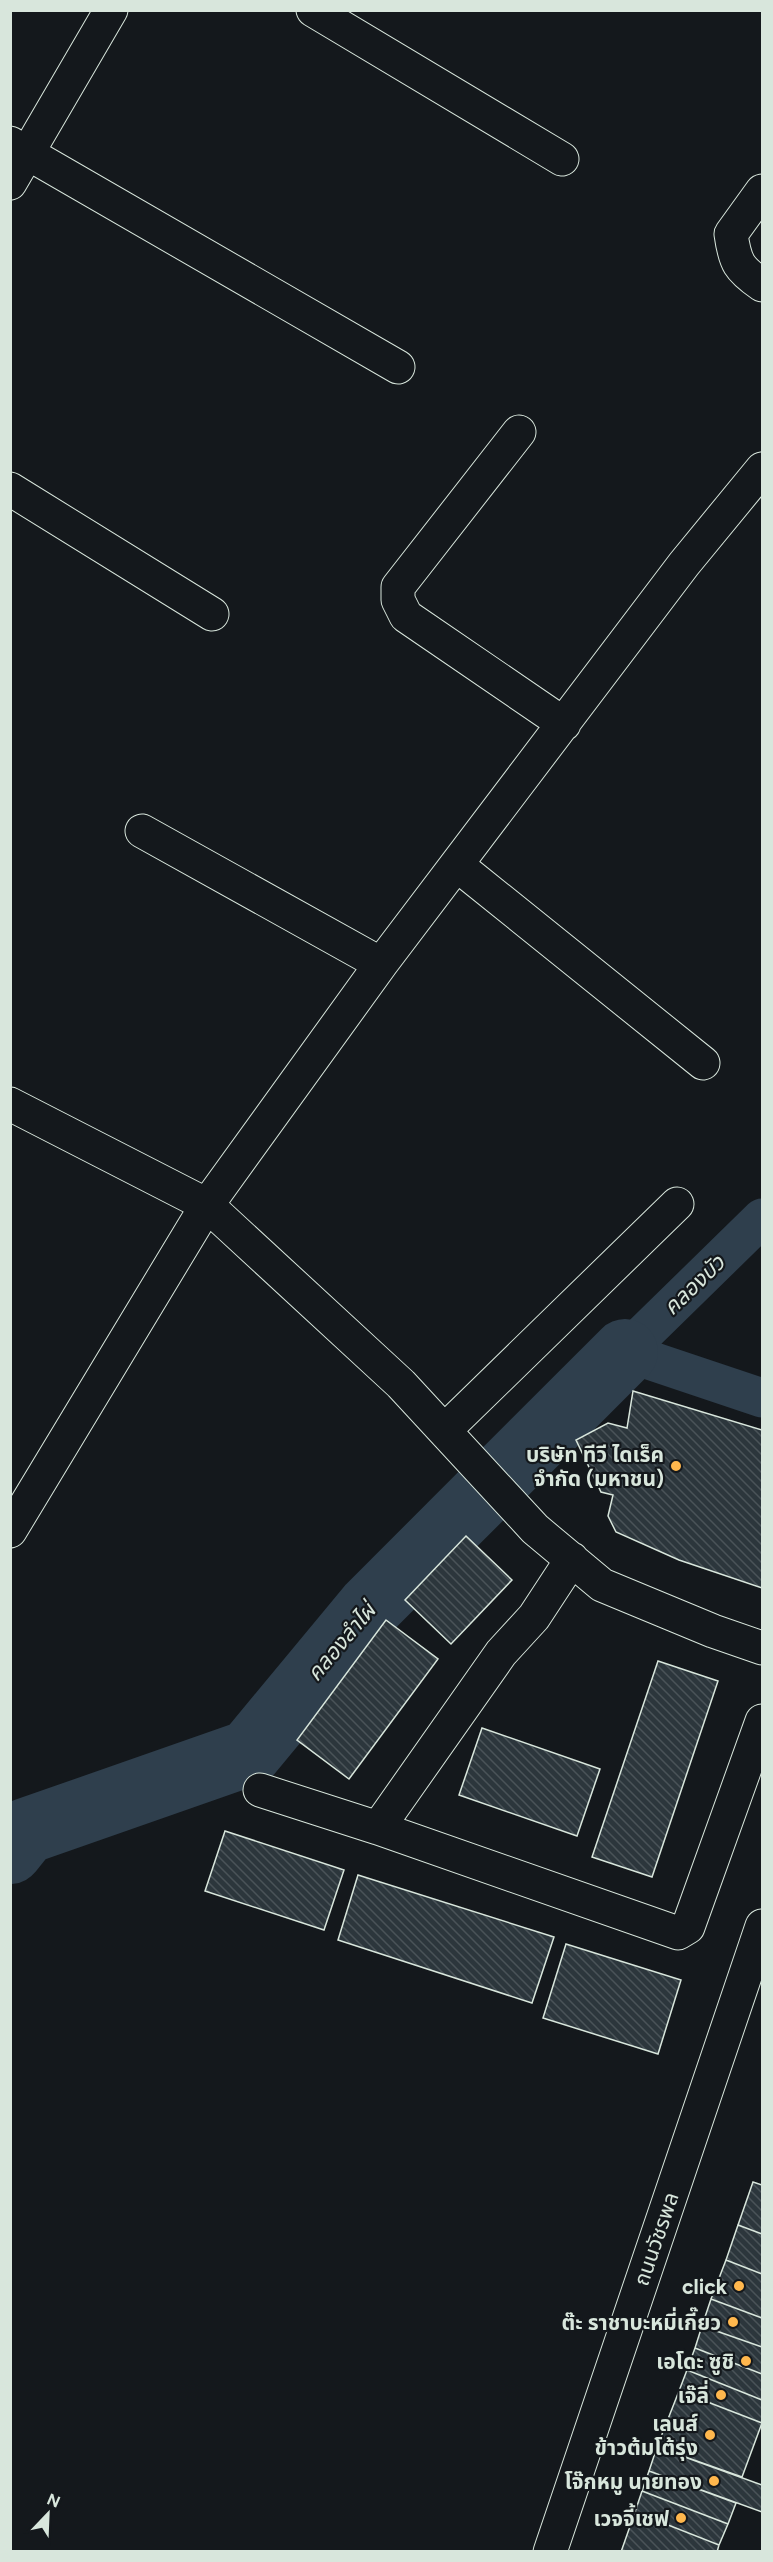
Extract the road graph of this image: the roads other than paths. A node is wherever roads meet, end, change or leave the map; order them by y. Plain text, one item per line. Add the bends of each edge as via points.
1 (111, 10) edge
2 (313, 10) edge
3 (20, 148) edge
4 (562, 159) dead end
5 (10, 183) edge
6 (762, 191) edge
7 (762, 285) edge
8 (398, 368) dead end
9 (519, 432) dead end
10 (762, 469) edge
11 (10, 489) edge
12 (212, 614) dead end
13 (564, 724) junction
14 (142, 831) dead end
15 (457, 865) junction
16 (381, 964) junction
17 (703, 1063) dead end
18 (10, 1104) edge
19 (677, 1204) dead end
20 (207, 1205) junction
21 (454, 1440) junction
22 (10, 1531) edge
23 (572, 1559) junction
24 (762, 1648) edge
25 (762, 1721) edge
26 (260, 1790) dead end
27 (378, 1828) junction
28 (762, 1926) edge
29 (550, 2552) edge

1 - 3 street
2 - 4 street
3 - 5 street
3 - 8 street
6 - 7 street via 731,234 734,256 742,271
9 - 13 street via 398,587 398,600 406,616
10 - 13 street via 684,564
11 - 12 street
13 - 15 street
14 - 16 street
15 - 16 street
15 - 17 street
16 - 20 street
18 - 20 street
19 - 21 street
20 - 21 street via 401,1384
20 - 22 street
21 - 23 street via 535,1529
23 - 24 street via 602,1585
23 - 27 street via 534,1617 501,1653
25 - 27 street via 688,1927 678,1933
26 - 27 street
28 - 29 street, ถนนวัชรพล

